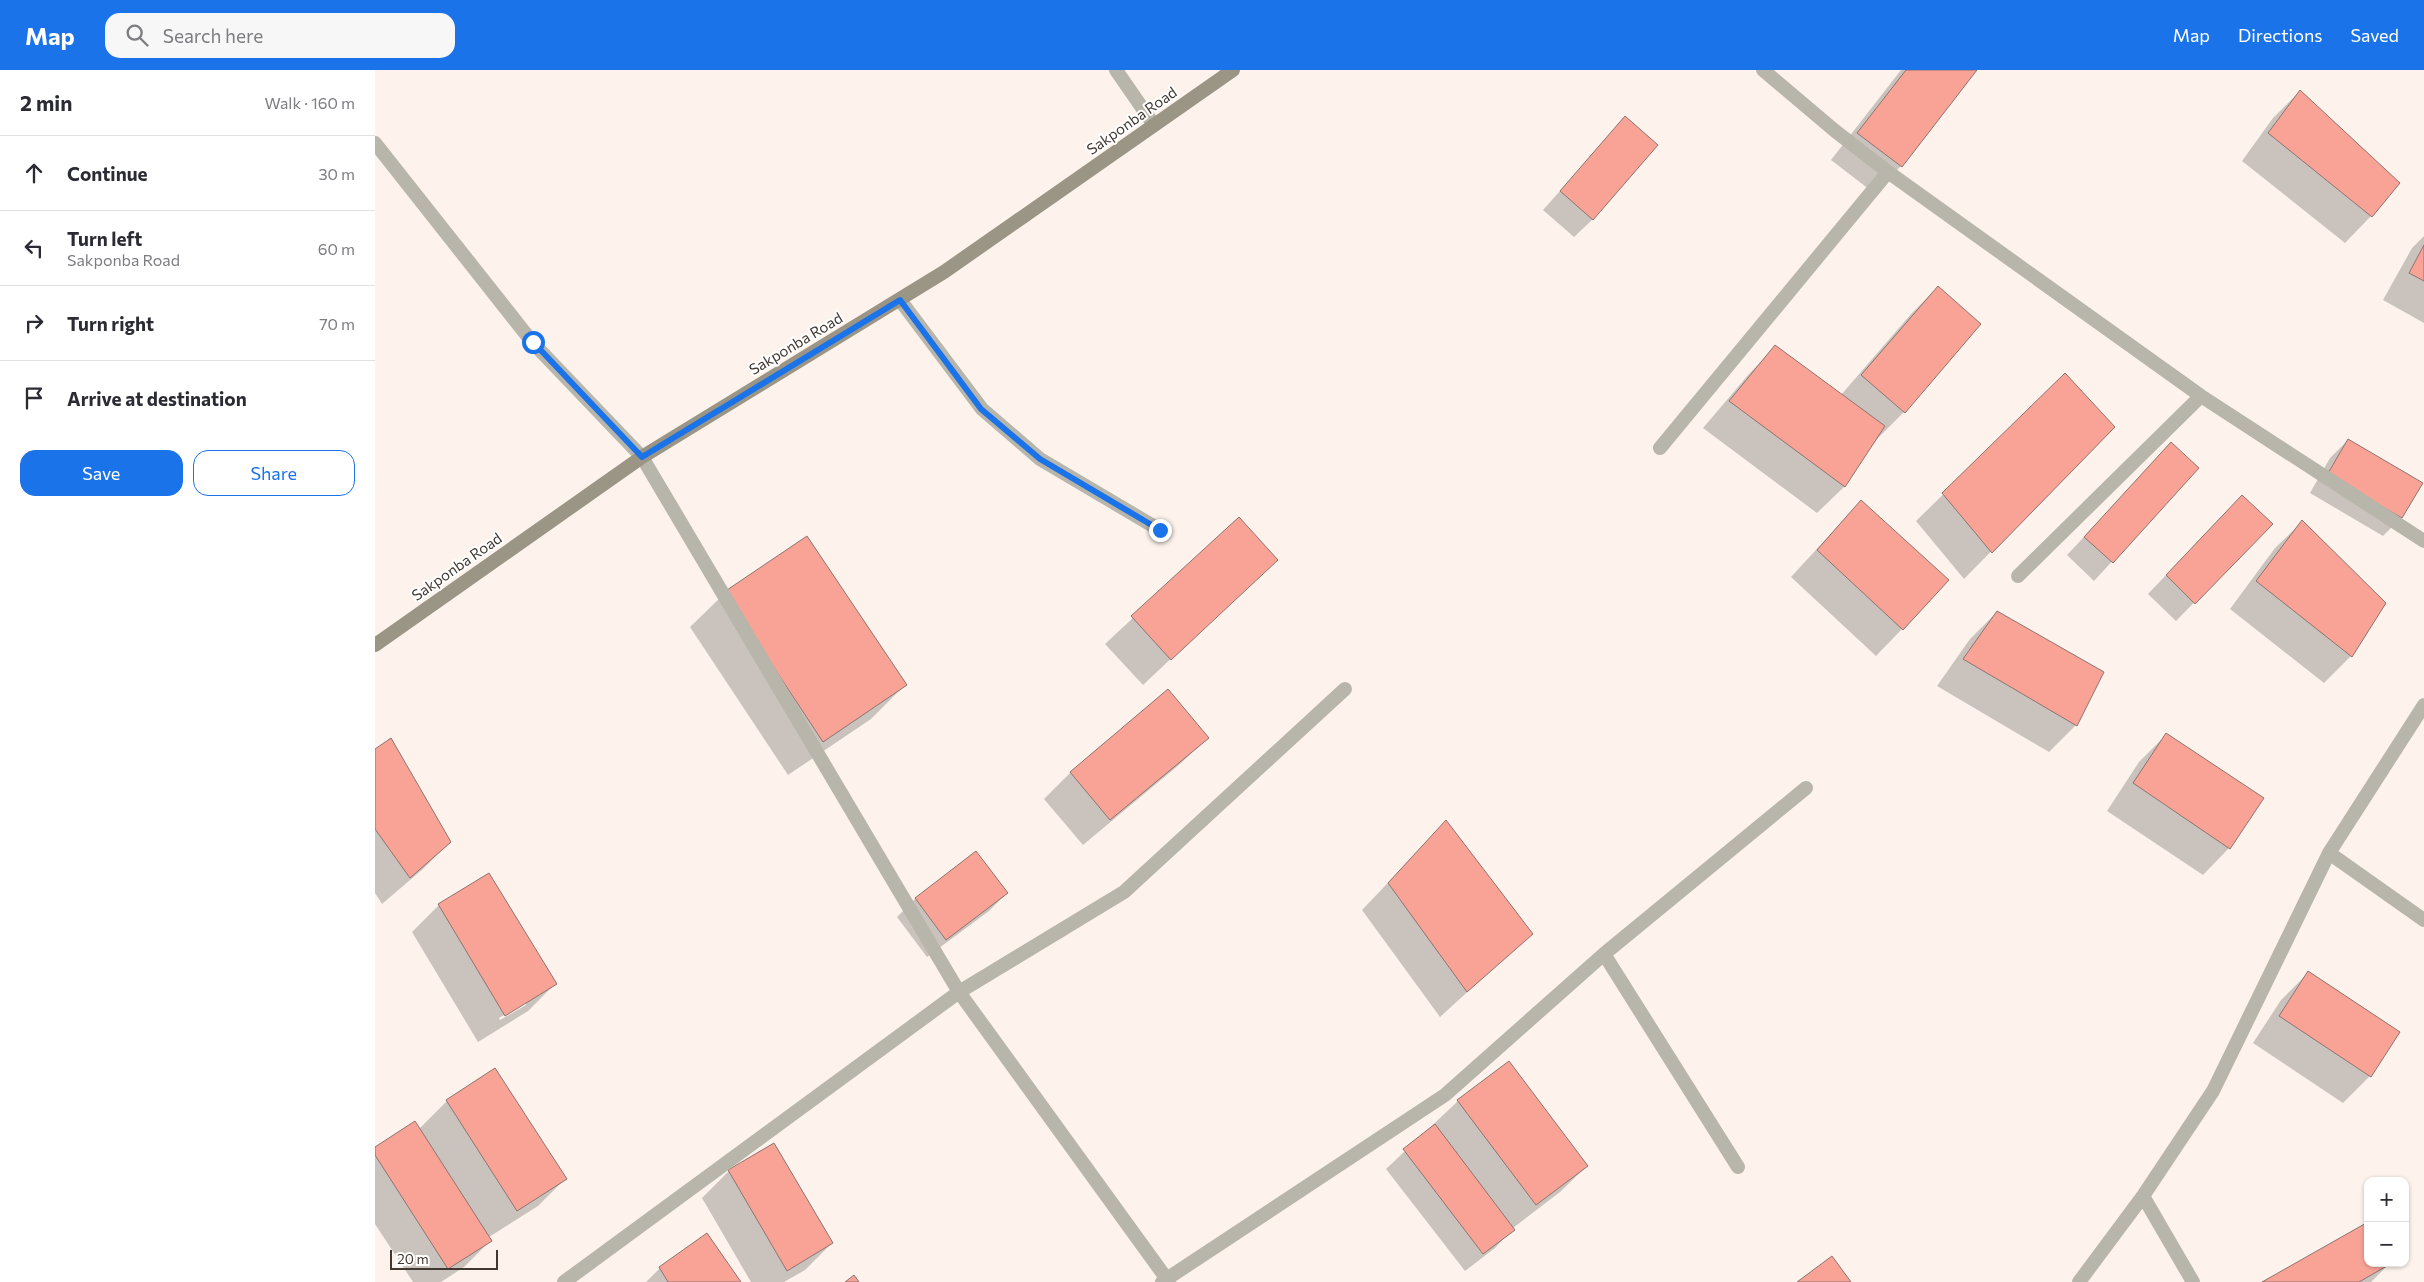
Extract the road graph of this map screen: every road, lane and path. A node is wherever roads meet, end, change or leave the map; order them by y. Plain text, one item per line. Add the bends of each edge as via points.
1 (1116, 70) edge
2 (1233, 70) edge
3 (1763, 70) edge
4 (1154, 125) junction
5 (375, 143) edge
6 (1888, 172) junction
7 (900, 300) junction
8 (2201, 396) junction
9 (1660, 448) dead end
10 (642, 457) junction
11 (1160, 530) dead end
12 (2424, 541) edge
13 (2018, 576) dead end
14 (375, 645) edge
15 (1345, 689) dead end
16 (2424, 705) edge
17 (1806, 788) dead end
18 (2329, 853) junction
19 (2424, 920) edge
20 (1605, 954) junction
21 (959, 992) junction
22 (1738, 1167) dead end
23 (2143, 1196) junction
24 (1166, 1281) edge
25 (564, 1282) edge
26 (2079, 1282) edge
27 (2193, 1282) edge

1 - 4 street
2 - 4 main road, Sakponba Road
3 - 6 street
4 - 7 main road, Sakponba Road
5 - 10 street via 533,342
6 - 8 street
6 - 9 street
7 - 10 main road, Sakponba Road
7 - 11 street via 981,409 1040,459
8 - 12 street
8 - 13 street
10 - 14 main road, Sakponba Road
10 - 21 street
15 - 21 street via 1124,892
16 - 18 street
17 - 20 street
18 - 19 street
18 - 23 street via 2213,1091
20 - 22 street
20 - 24 street via 1445,1095
21 - 24 street
21 - 25 street
23 - 26 street
23 - 27 street

